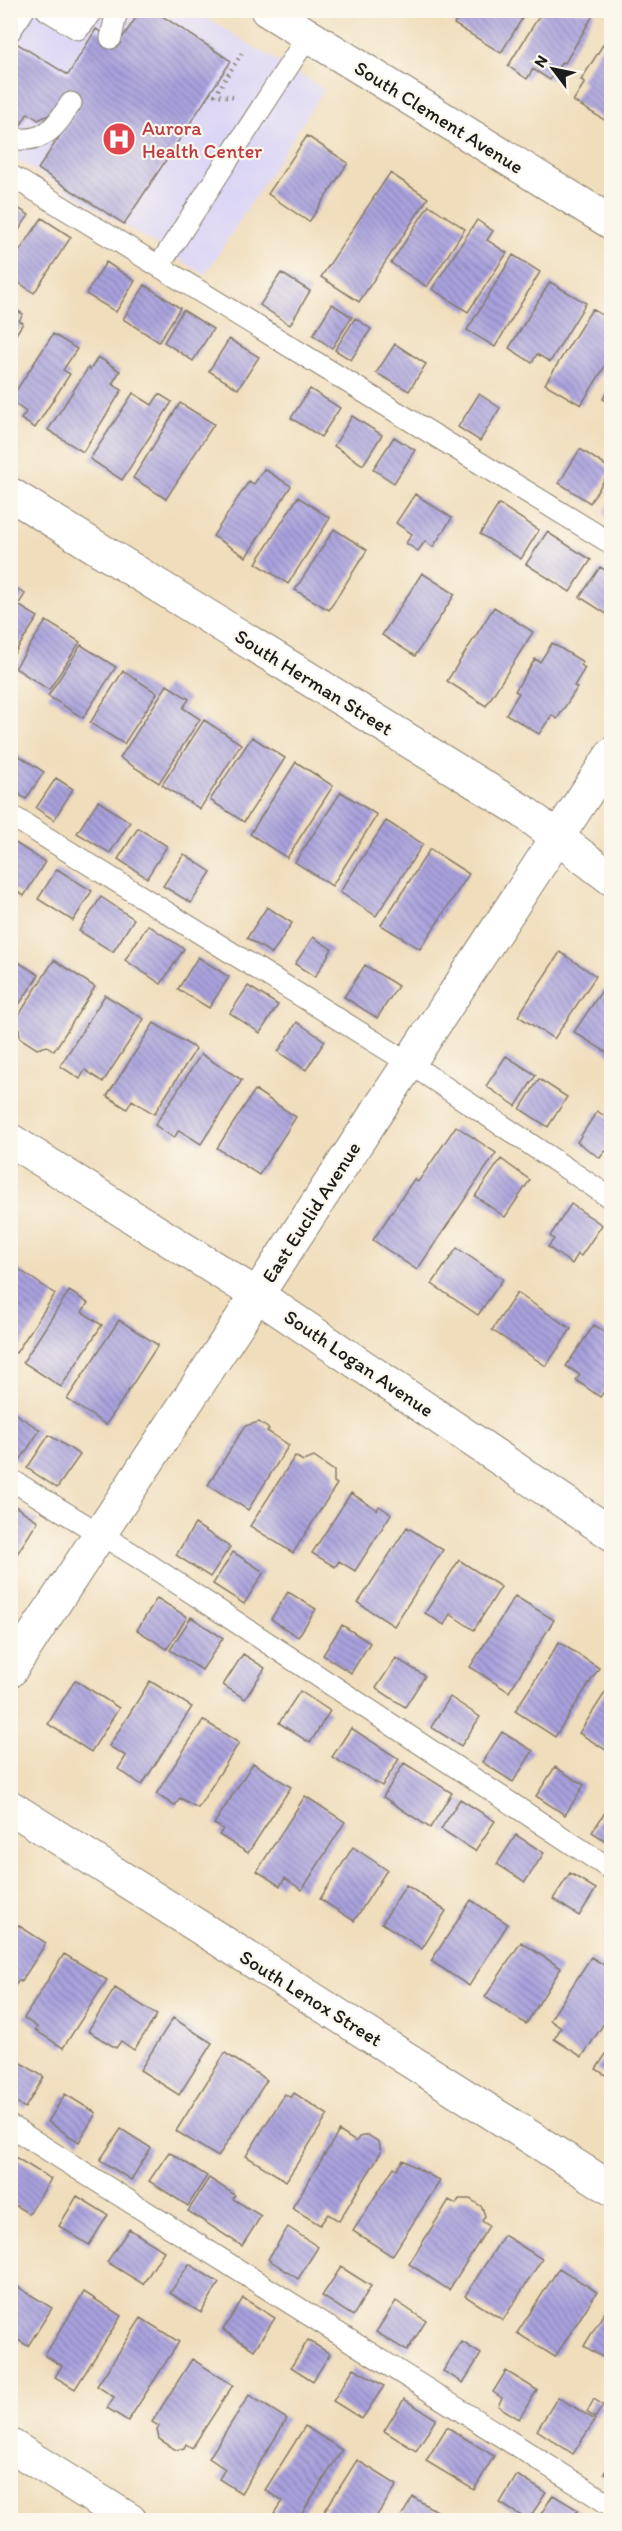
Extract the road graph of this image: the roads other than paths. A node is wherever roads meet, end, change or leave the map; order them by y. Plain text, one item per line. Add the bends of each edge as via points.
1 (24, 10) edge
2 (47, 10) edge
3 (94, 10) edge
4 (117, 10) edge
5 (267, 10) edge
6 (10, 31) edge
7 (308, 36) junction
8 (111, 39) dead end
9 (71, 103) dead end
10 (10, 138) edge
11 (10, 175) edge
12 (612, 223) edge
13 (159, 266) junction
14 (10, 494) edge
15 (612, 544) edge
16 (612, 754) edge
17 (10, 815) edge
18 (556, 838) junction
19 (612, 879) edge
20 (409, 1063) junction
21 (10, 1140) edge
22 (612, 1199) edge
23 (257, 1294) junction
24 (10, 1479) edge
25 (612, 1534) edge
26 (100, 1535) junction
27 (10, 1671) edge
28 (10, 1807) edge
29 (612, 1870) edge
30 (10, 2127) edge
31 (612, 2189) edge
32 (10, 2445) edge
33 (612, 2506) edge
34 (130, 2520) edge

1 - 6 lane
2 - 3 lane via 78,29
4 - 8 lane
5 - 7 street, South Clement Avenue
7 - 12 street, South Clement Avenue
7 - 13 lane
9 - 10 lane via 46,134 29,141
11 - 13 lane
13 - 15 lane
14 - 18 street, South Herman Street via 524,812
16 - 18 street, East Euclid Avenue
17 - 20 lane
18 - 19 street, South Herman Street
18 - 20 street, East Euclid Avenue
20 - 22 lane
20 - 23 street, East Euclid Avenue
21 - 23 street, South Logan Avenue
23 - 25 street, South Logan Avenue
23 - 26 street, East Euclid Avenue
24 - 26 lane
26 - 27 street, East Euclid Avenue
26 - 29 lane
28 - 31 street, South Lenox Street
30 - 33 lane
32 - 34 street

